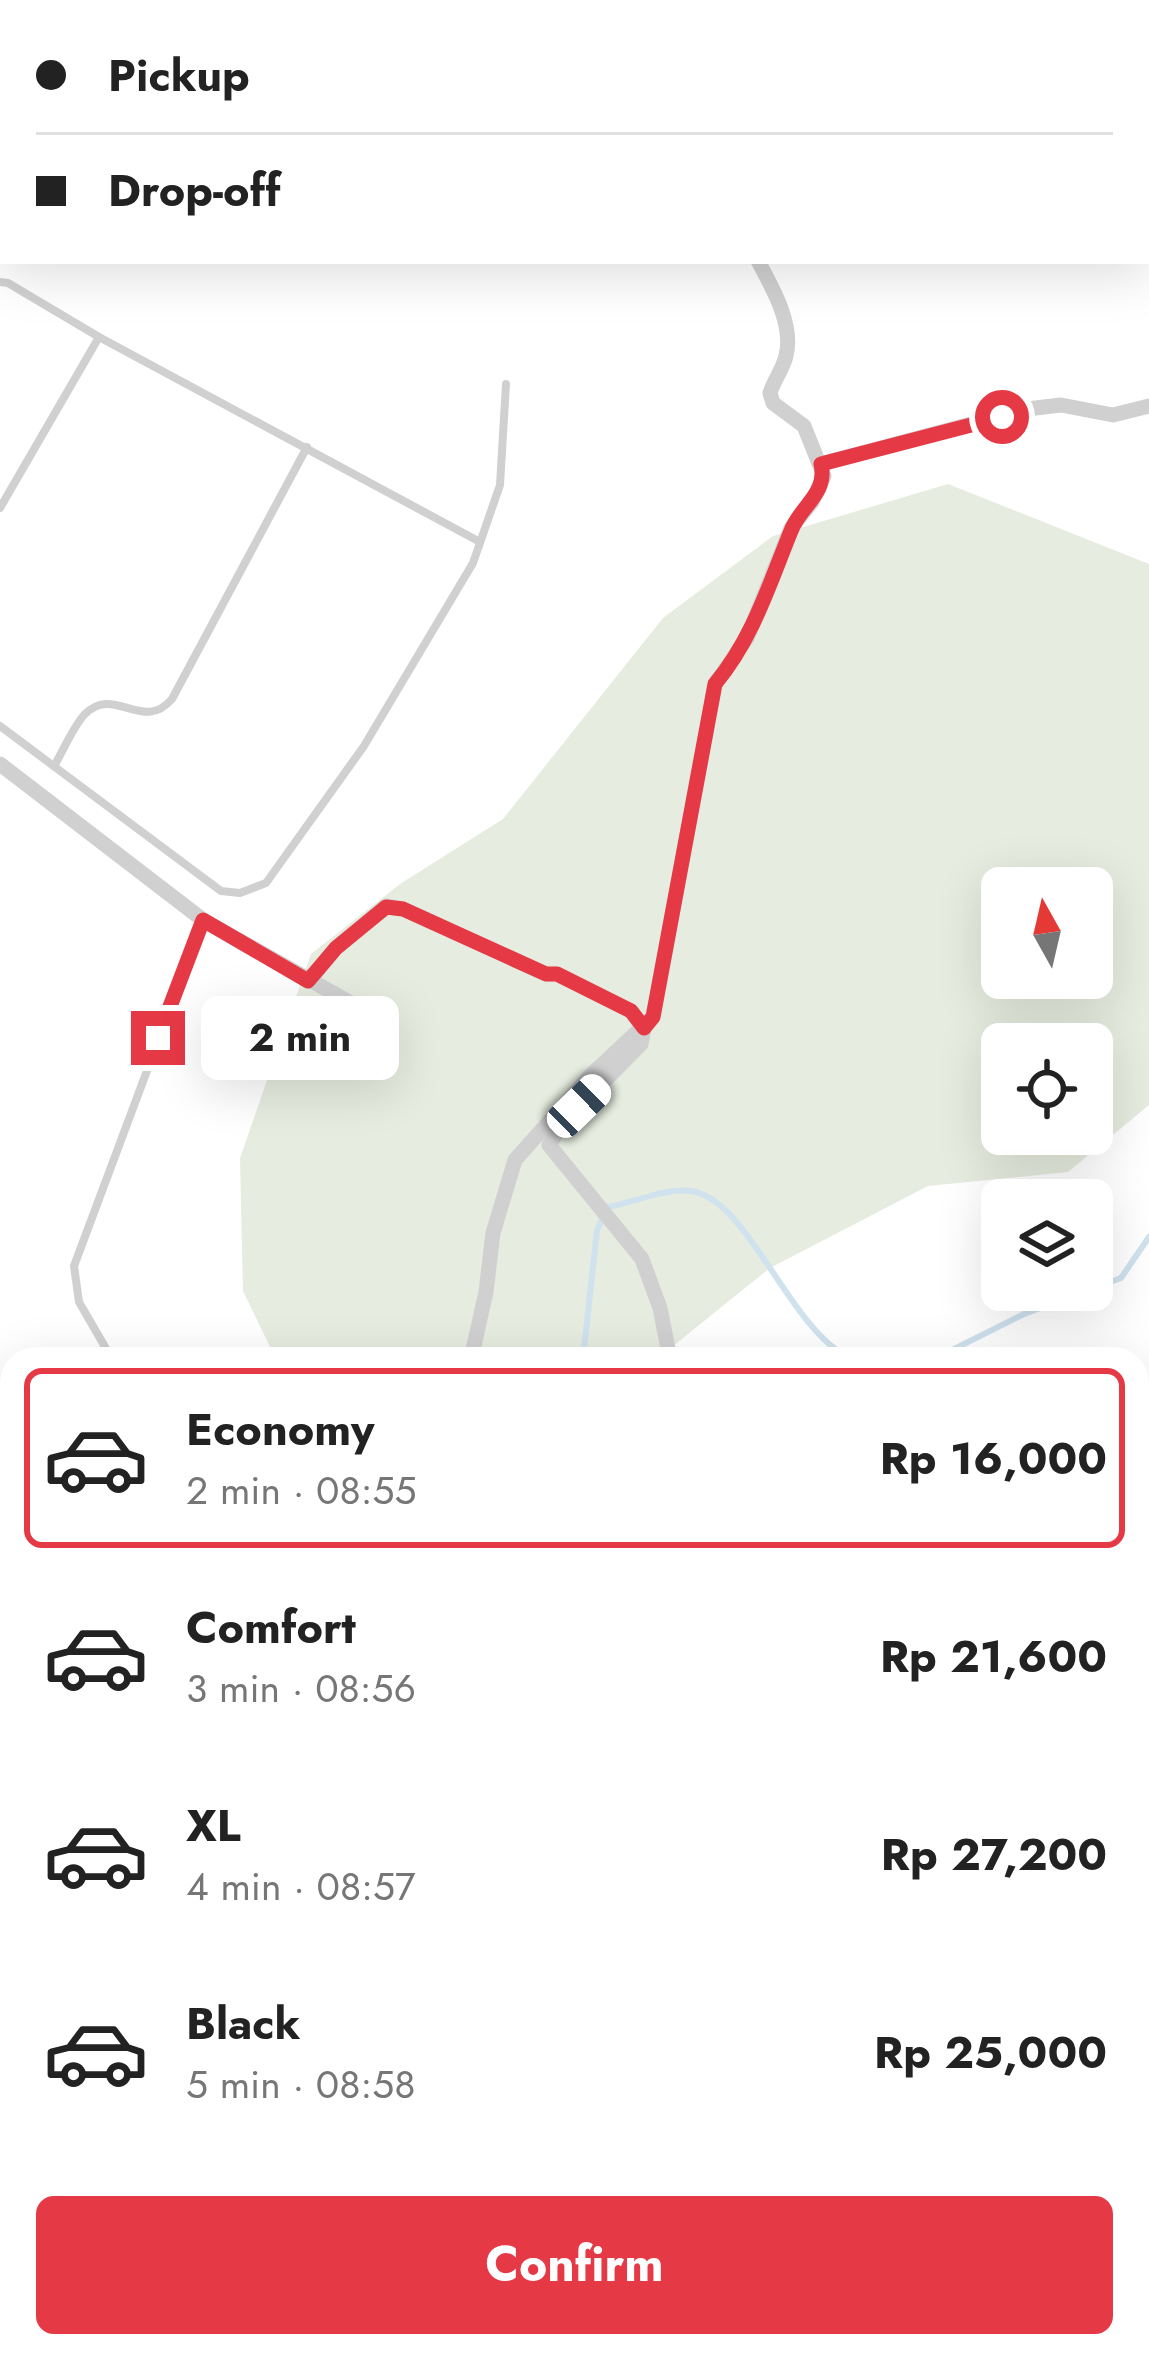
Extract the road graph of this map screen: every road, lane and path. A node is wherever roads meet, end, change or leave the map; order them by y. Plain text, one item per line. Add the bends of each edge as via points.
1 (760, 264) edge
2 (0, 283) edge
3 (99, 337) junction
4 (506, 384) dead end
5 (1149, 406) edge
6 (307, 447) junction
7 (821, 464) junction
8 (0, 508) edge
9 (480, 542) junction
10 (0, 726) edge
11 (0, 764) edge
12 (54, 766) junction
13 (203, 920) junction
14 (308, 981) junction
15 (365, 1011) dead end
16 (644, 1028) junction
17 (105, 1347) edge
18 (474, 1347) edge
19 (668, 1347) edge

1 - 7 street via 788,344 773,403 804,426
2 - 3 lane
3 - 6 lane
3 - 8 lane
4 - 9 lane via 500,484
5 - 7 street via 1113,415 1061,405 1027,409
6 - 9 lane
6 - 12 lane via 172,699 150,715 99,706 84,715
7 - 16 street via 821,485 791,528 747,638 715,684 653,1017
9 - 12 lane via 364,746 266,883 221,891
10 - 12 lane
11 - 13 street
13 - 14 street
13 - 17 lane via 74,1266 79,1302
14 - 15 street
14 - 16 street via 386,907 403,909 557,974 631,1011
16 - 18 street via 515,1160
16 - 19 street via 641,1044 549,1145 642,1259

